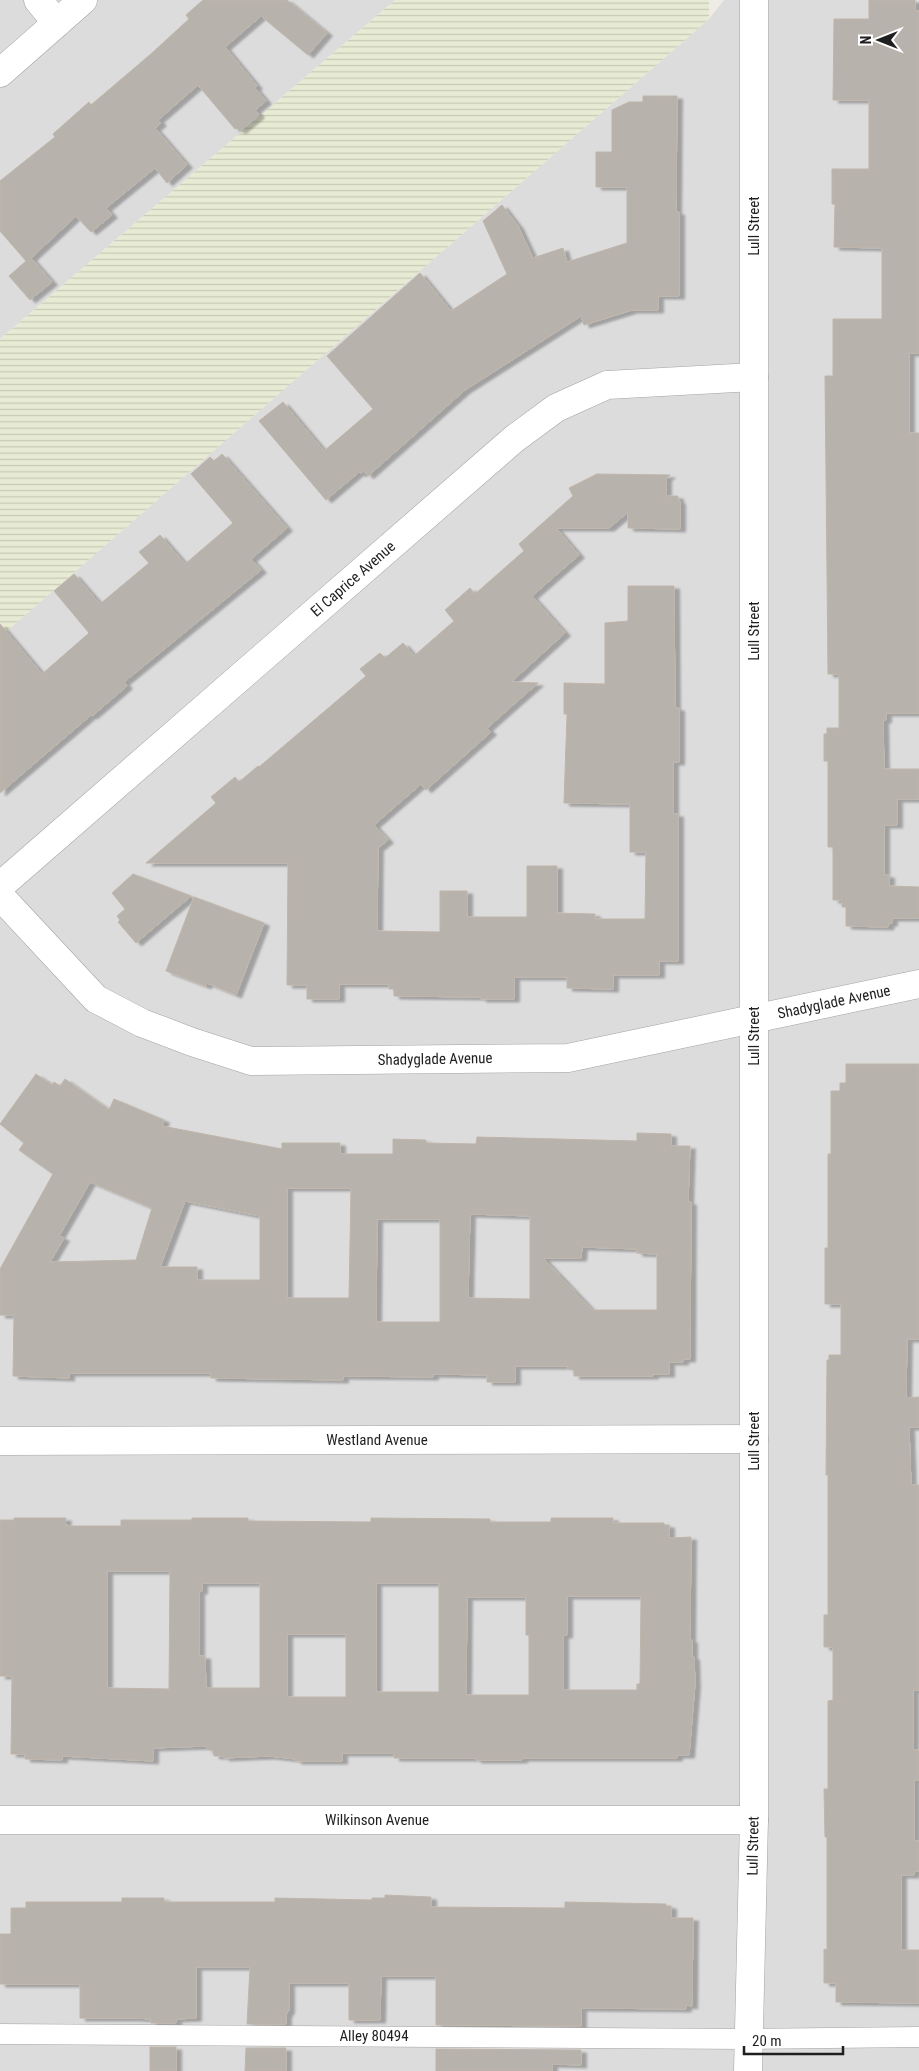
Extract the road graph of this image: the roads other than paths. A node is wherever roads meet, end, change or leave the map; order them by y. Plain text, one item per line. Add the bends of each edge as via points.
1 (38, 0) edge
2 (83, 0) edge
3 (754, 0) edge
4 (57, 23) junction
5 (0, 73) edge
6 (754, 377) junction
7 (0, 886) edge
8 (0, 896) edge
9 (919, 984) edge
10 (754, 1019) junction
11 (754, 1439) junction
12 (0, 1441) edge
13 (0, 1820) edge
14 (754, 1820) junction
15 (0, 2034) edge
16 (919, 2037) edge
17 (748, 2039) junction
18 (748, 2071) edge

1 - 4 street
2 - 4 street
3 - 6 street, Lull Street
4 - 5 street
6 - 7 street, El Caprice Avenue via 607,385 556,408 514,439
6 - 10 street, Lull Street
8 - 10 street, Shadyglade Avenue via 96,999 142,1023 251,1061 568,1058
9 - 10 street, Shadyglade Avenue
10 - 11 street, Lull Street
11 - 12 street, Westland Avenue
11 - 14 street, Lull Street
13 - 14 street, Wilkinson Avenue
14 - 17 street, Lull Street
15 - 17 lane, Alley 80494
16 - 17 lane, Alley 80494
17 - 18 street, Lull Street

